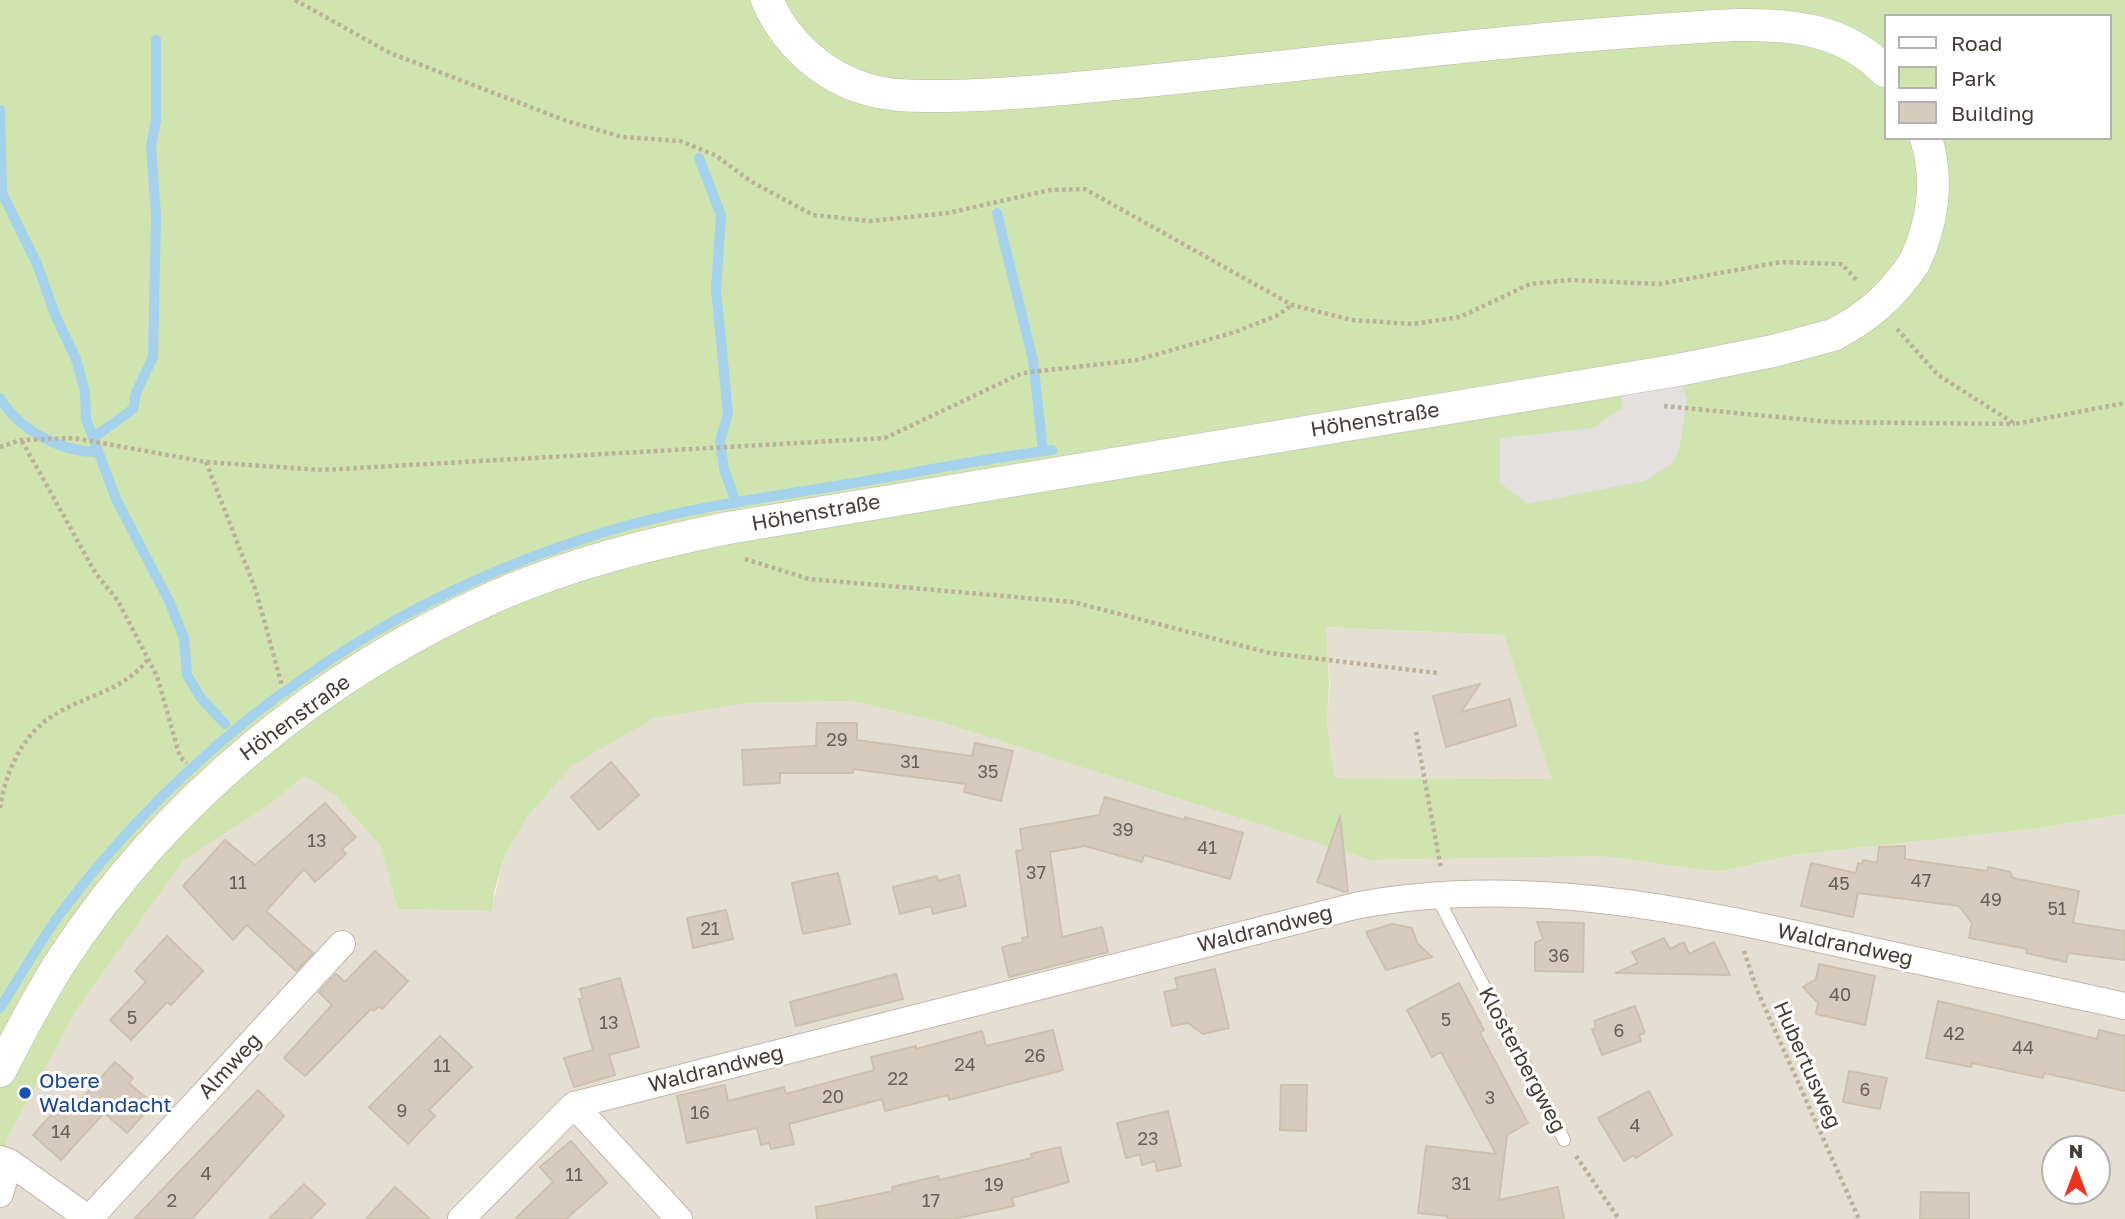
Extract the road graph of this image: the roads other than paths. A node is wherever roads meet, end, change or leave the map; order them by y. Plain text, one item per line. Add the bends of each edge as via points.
1 (766, 0) edge
2 (1884, 71) edge
3 (1926, 140) edge
4 (1440, 895) junction
5 (342, 944) dead end
6 (2125, 1006) edge
7 (0, 1071) edge
8 (574, 1105) junction
9 (1564, 1140) road end
10 (5, 1160) edge
11 (0, 1194) edge
12 (89, 1219) edge
13 (461, 1219) edge
14 (679, 1219) edge

1 - 2 street via 786,33 817,64 866,89 909,96 1082,87 1736,25 1789,25 1825,33 1861,52
3 - 7 street, Höhenstraße, bridge via 1933,197 1926,234 1914,263 1885,301 1833,335 1678,370 728,528 604,558 494,597 410,641 296,712 210,785 166,828 62,960
4 - 6 street, Waldrandweg via 1584,897 1734,920
4 - 8 street, Waldrandweg via 1354,906
4 - 9 lane, Klosterbergweg
5 - 12 street, Almweg
8 - 13 street
8 - 14 street
10 - 11 street
10 - 12 street

